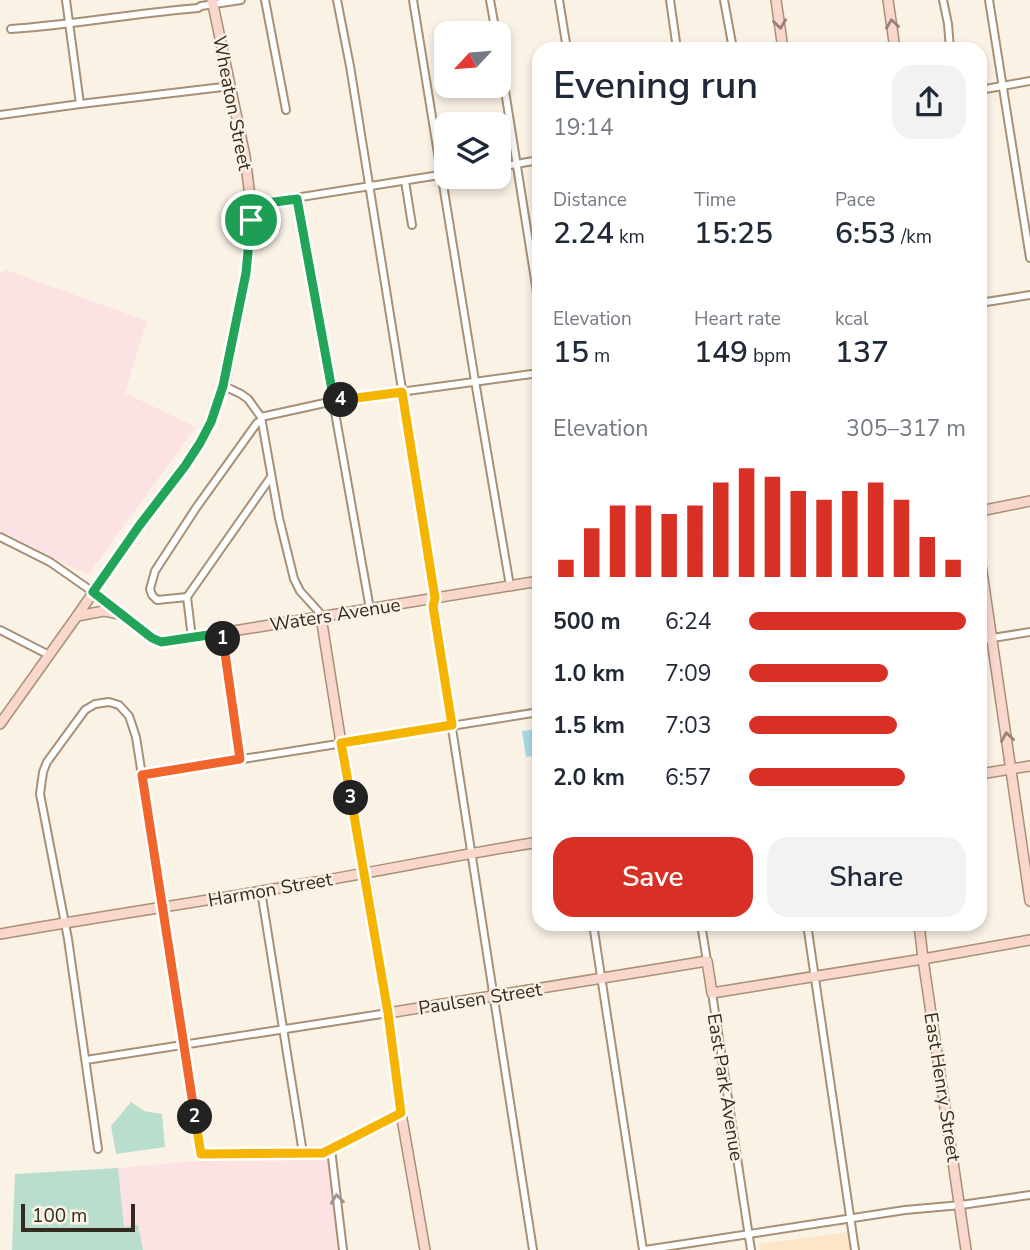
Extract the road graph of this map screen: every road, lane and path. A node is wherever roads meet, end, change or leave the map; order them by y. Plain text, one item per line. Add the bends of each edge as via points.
1 (66, 0) edge
2 (241, 0) edge
3 (265, 0) edge
4 (337, 0) edge
5 (412, 0) edge
6 (490, 0) edge
7 (559, 0) edge
8 (670, 0) edge
9 (724, 0) edge
10 (776, 0) edge
11 (888, 0) edge
12 (943, 0) edge
13 (989, 0) edge
14 (213, 2) edge
15 (494, 21) edge
16 (69, 25) junction
17 (11, 29) dead end
18 (565, 42) edge
19 (676, 42) edge
20 (732, 42) edge
21 (782, 42) edge
22 (894, 42) edge
23 (949, 42) edge
24 (1030, 81) edge
25 (1003, 85) junction
26 (231, 86) junction
27 (987, 88) edge
28 (506, 98) edge
29 (79, 104) junction
30 (286, 110) dead end
31 (0, 115) edge
32 (434, 123) edge
33 (532, 161) edge
34 (516, 164) junction
35 (511, 165) edge
36 (434, 176) edge
37 (405, 181) junction
38 (369, 187) junction
39 (445, 189) edge
40 (297, 199) junction
41 (251, 205) junction
42 (412, 225) dead end
43 (1030, 258) edge
44 (532, 262) edge
45 (1030, 295) edge
46 (987, 302) edge
47 (532, 374) edge
48 (475, 381) junction
49 (223, 386) junction
50 (402, 392) junction
51 (334, 401) junction
52 (261, 419) junction
53 (271, 477) junction
54 (1030, 501) edge
55 (987, 510) edge
56 (0, 537) edge
57 (532, 582) edge
58 (510, 586) junction
59 (93, 592) junction
60 (187, 597) junction
61 (435, 598) junction
62 (987, 605) edge
63 (370, 609) junction
64 (121, 614) junction
65 (77, 616) junction
66 (321, 617) junction
67 (0, 630) edge
68 (1030, 632) edge
69 (222, 633) junction
70 (192, 638) junction
71 (992, 638) junction
72 (987, 639) edge
73 (49, 655) junction
74 (532, 713) edge
75 (0, 724) edge
76 (452, 725) junction
77 (341, 743) junction
78 (240, 759) junction
79 (1030, 766) edge
80 (1012, 769) junction
81 (987, 773) edge
82 (142, 775) junction
83 (532, 843) edge
84 (471, 853) junction
85 (365, 873) junction
86 (261, 891) junction
87 (1030, 901) edge
88 (163, 908) junction
89 (64, 923) junction
90 (594, 931) edge
91 (702, 931) edge
92 (808, 931) edge
93 (920, 931) edge
94 (0, 934) edge
95 (1030, 940) edge
96 (923, 959) junction
97 (707, 961) junction
98 (815, 976) junction
99 (601, 978) junction
100 (712, 993) junction
101 (493, 995) junction
102 (388, 1013) junction
103 (282, 1028) junction
104 (184, 1044) junction
105 (86, 1060) junction
106 (401, 1113) junction
107 (98, 1149) dead end
108 (331, 1149) junction
109 (303, 1153) junction
110 (1030, 1195) edge
111 (961, 1205) junction
112 (851, 1219) junction
113 (749, 1234) junction
114 (343, 1250) edge
115 (425, 1250) edge
116 (533, 1250) edge
117 (644, 1250) edge
118 (751, 1250) edge
119 (855, 1250) edge
120 (967, 1250) edge

1 - 16 street
2 - 14 street
3 - 30 street
4 - 38 street
5 - 32 street
6 - 15 street
7 - 18 street
8 - 19 street
9 - 20 street
10 -> 21 main road
22 -> 11 main road
12 - 23 street
13 - 25 street
14 - 16 street via 198,8
14 - 26 main road, Wheaton Street
16 - 17 street
16 - 29 street
24 - 25 street
25 - 27 street
25 - 43 street
26 - 29 street
26 - 41 main road, Wheaton Street
28 - 34 street
29 - 31 street
33 - 34 street
34 - 35 street
34 - 44 street
36 - 37 street
37 - 38 street
37 - 42 street
38 - 40 street
38 - 50 street
39 - 48 street
40 - 41 street
40 - 51 street
41 - 49 main road, Wheaton Street via 246,273
45 - 46 street
47 - 48 street
48 - 50 street
48 - 58 street
49 - 52 street via 248,399
49 - 59 main road, Wheaton Street via 200,443
50 - 51 street
50 - 61 street
51 - 52 street
51 - 63 street
52 - 53 street
52 - 60 street via 155,571 150,589 157,600
53 - 60 street
53 - 66 street via 294,579
54 - 55 main road
56 - 59 street via 50,562
57 - 58 main road, Waters Avenue
58 - 61 main road, Waters Avenue
59 - 64 main road
59 - 65 main road, Wheaton Street
60 - 70 street
61 - 63 main road, Waters Avenue
61 - 76 street
62 - 71 main road
63 - 66 main road, Waters Avenue
64 - 65 main road via 104,611
64 - 70 main road, Waters Avenue via 161,642
65 - 73 main road, Wheaton Street
66 - 69 main road, Waters Avenue
66 - 77 main road
67 - 73 street
68 - 71 street
69 - 70 main road, Waters Avenue
69 - 78 street
71 - 72 street
80 -> 71 main road
73 - 75 main road, Wheaton Street
74 - 76 street
76 - 77 street
76 - 84 street
77 - 78 street
77 - 85 main road
78 - 82 street
79 - 80 main road
80 - 81 main road
80 - 87 main road
82 - 88 street
82 - 89 street via 129,716 119,705 107,702 85,710 47,762 40,794
83 - 84 main road, Harmon Street
84 - 85 main road, Harmon Street
84 - 101 street
85 - 86 main road, Harmon Street
85 - 102 main road
86 - 88 main road, Harmon Street
86 - 103 street
88 - 89 main road, Harmon Street
88 - 104 street
89 - 94 main road, Harmon Street
89 - 105 street
90 - 99 street
91 - 97 street, East Park Avenue
92 - 98 street
93 - 96 main road, East Henry Street
95 - 96 main road
96 - 98 main road
96 - 111 main road, East Henry Street
97 - 99 main road, Paulsen Street
97 - 100 main road, East Park Avenue
98 - 100 main road
98 - 112 street
99 - 101 main road, Paulsen Street
99 - 117 street
100 - 113 street, East Park Avenue
101 - 102 main road, Paulsen Street
101 - 116 street
102 - 103 street, Paulsen Street
102 - 106 main road
103 - 104 street, Paulsen Street
103 - 109 street
104 - 105 street, Paulsen Street
104 - 109 street via 201,1154
105 - 107 street
106 - 108 street
106 - 115 main road
108 - 109 street
114 -> 108 street
110 - 111 street
111 - 112 street
111 - 120 main road, East Henry Street
112 - 113 street
112 - 119 street
113 - 117 street
113 - 118 street, East Park Avenue

